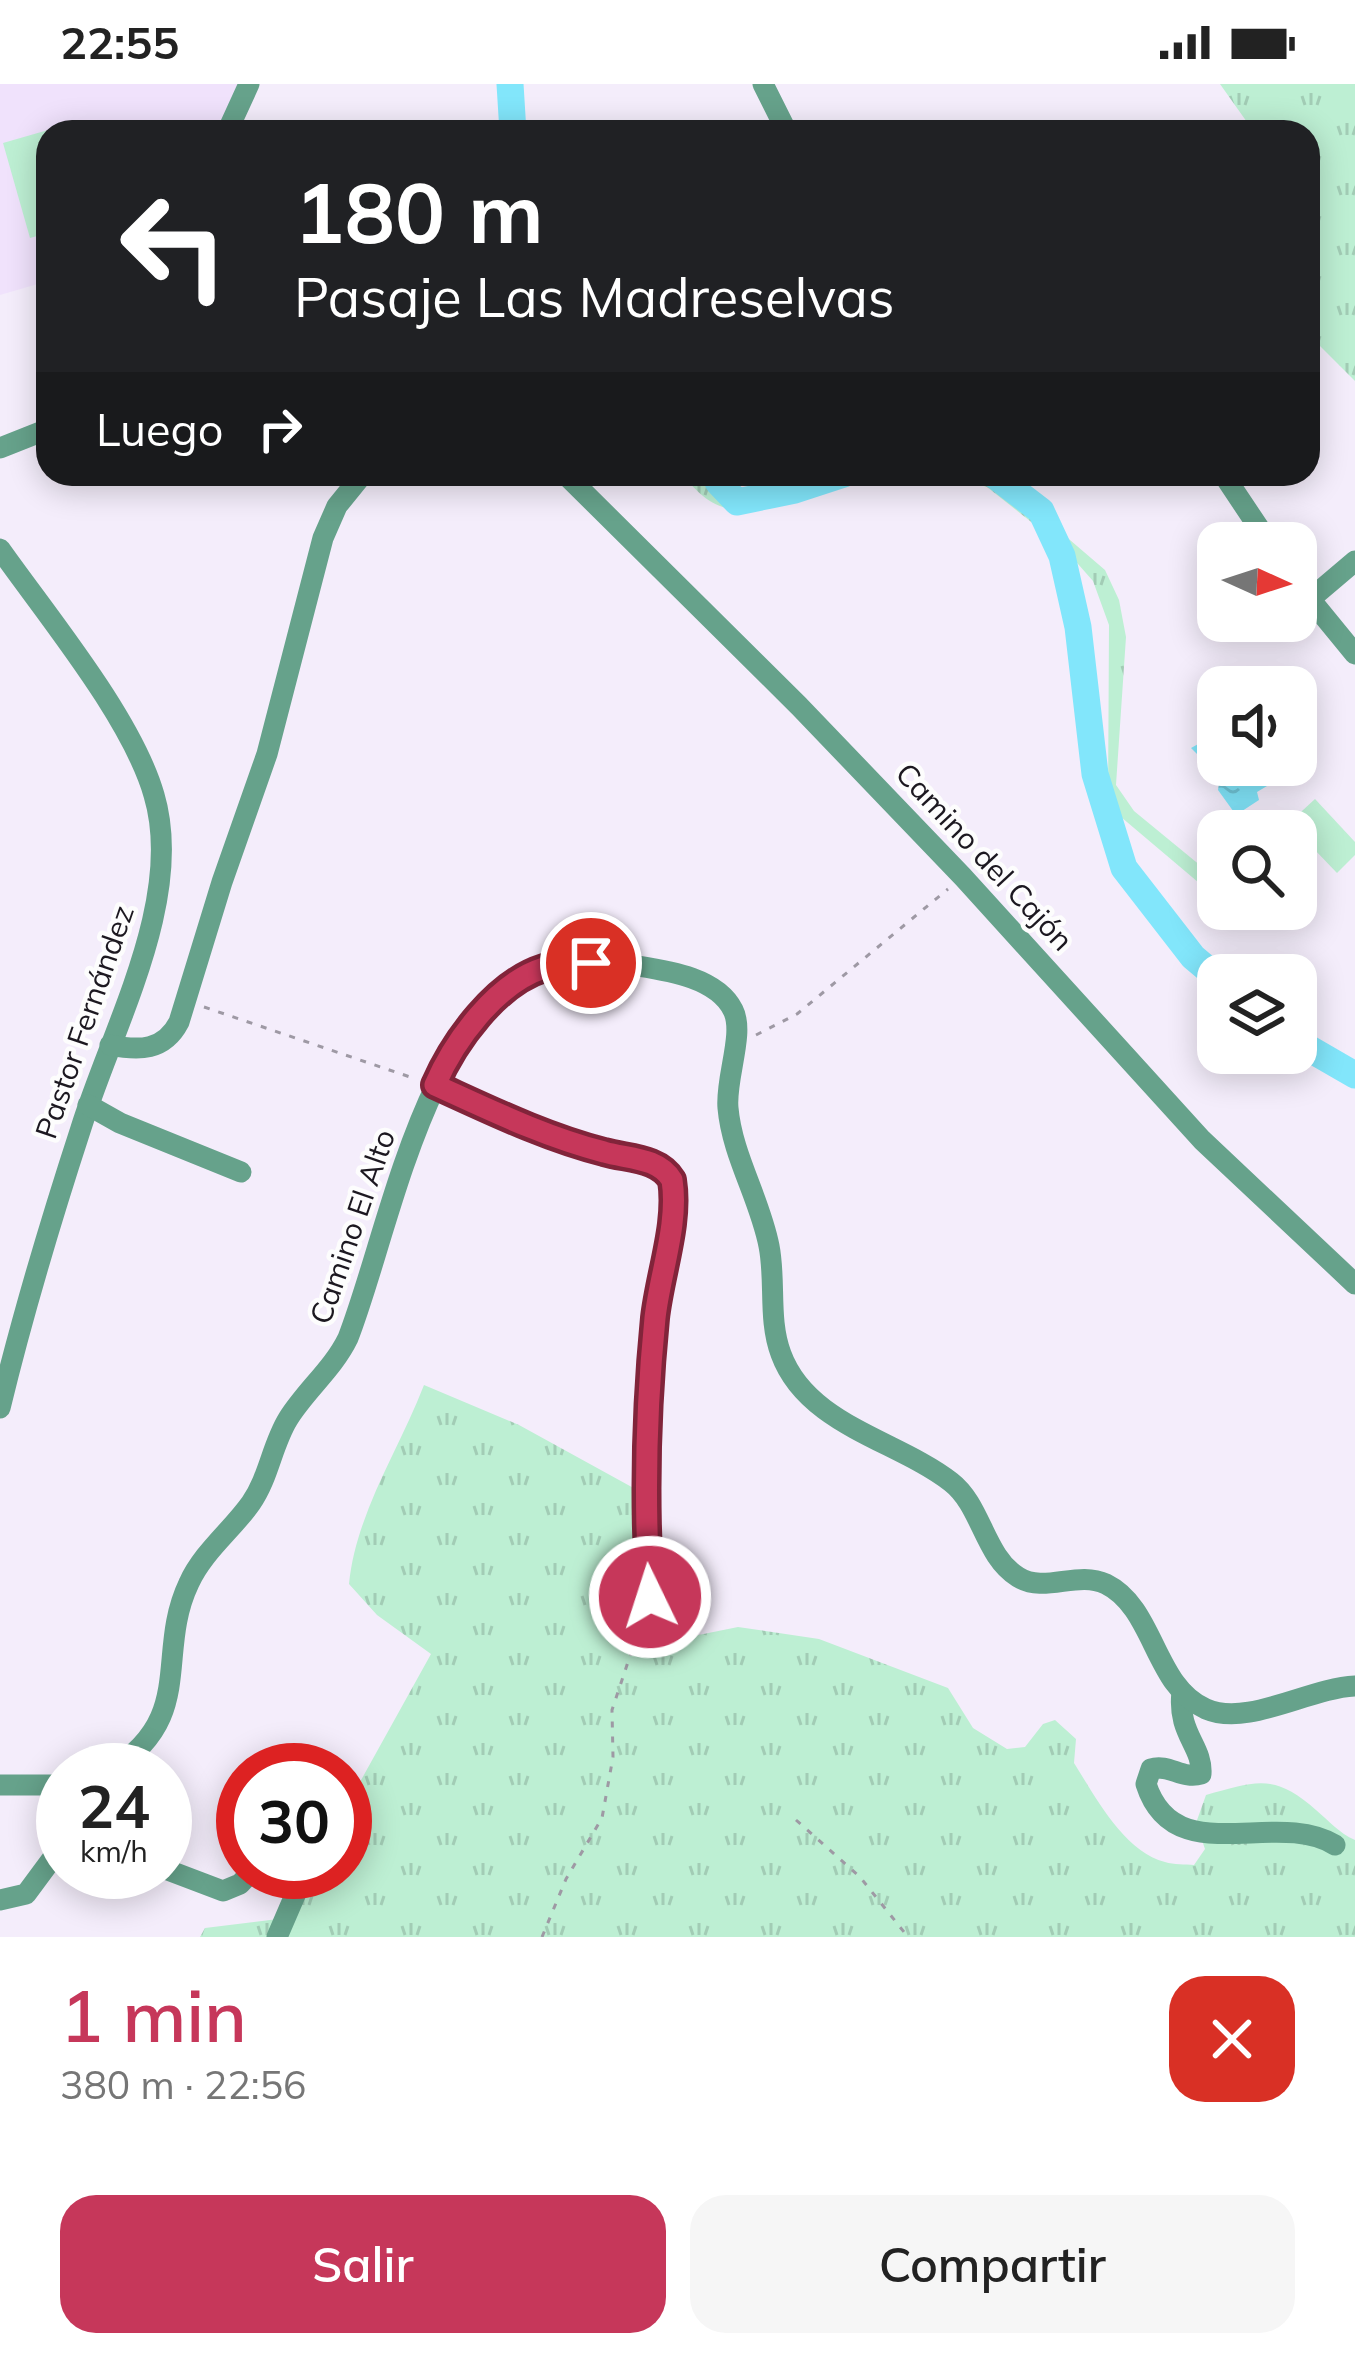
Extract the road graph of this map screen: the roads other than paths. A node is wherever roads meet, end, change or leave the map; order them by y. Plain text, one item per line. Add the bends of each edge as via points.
1 (249, 84) edge
2 (763, 84) edge
3 (232, 120) edge
4 (781, 120) edge
5 (36, 434) edge
6 (0, 448) edge
7 (353, 486) edge
8 (577, 486) edge
9 (1231, 486) edge
10 (1255, 522) edge
11 (0, 549) edge
12 (1355, 562) edge
13 (1317, 583) edge
14 (1317, 608) edge
15 (1355, 654) edge
16 (110, 1045) junction
17 (435, 1085) junction
18 (88, 1106) junction
19 (241, 1172) dead end
20 (1355, 1285) edge
21 (0, 1408) edge
22 (650, 1597) road end
23 (1355, 1686) edge
24 (1182, 1692) junction
25 (143, 1743) edge
26 (0, 1784) edge
27 (36, 1785) edge
28 (1335, 1845) dead end
29 (36, 1880) edge
30 (293, 1899) edge
31 (0, 1900) edge
32 (277, 1937) edge

1 - 3 street
2 - 4 street
5 - 6 street
7 - 16 street via 323,538 267,754 175,1030 138,1049
8 - 20 street, Camino del Cajón via 800,706 1202,1140
9 - 10 street
11 - 16 street, Pastor Fernández via 124,729 159,814 157,905
12 - 13 street
14 - 15 street
16 - 18 street, Pastor Fernández
17 - 22 street via 543,1132 656,1164 672,1180 655,1323
17 - 24 street, Camino El Alto via 465,1034 526,976 557,964 640,967 701,982 733,1009 728,1109 769,1245 776,1334 790,1372 830,1412 954,1485 1015,1575 1036,1583 1091,1579 1113,1588
17 - 25 street, Camino El Alto via 348,1338 285,1424 252,1502 194,1574 179,1614 172,1687
18 - 19 street
18 - 21 street, Pastor Fernández
23 - 24 street via 1238,1714 1207,1710
24 - 28 street via 1180,1718 1201,1774 1150,1769 1146,1784 1160,1815 1182,1829 1320,1835
26 - 27 street
29 - 31 street via 26,1894
30 - 32 street

